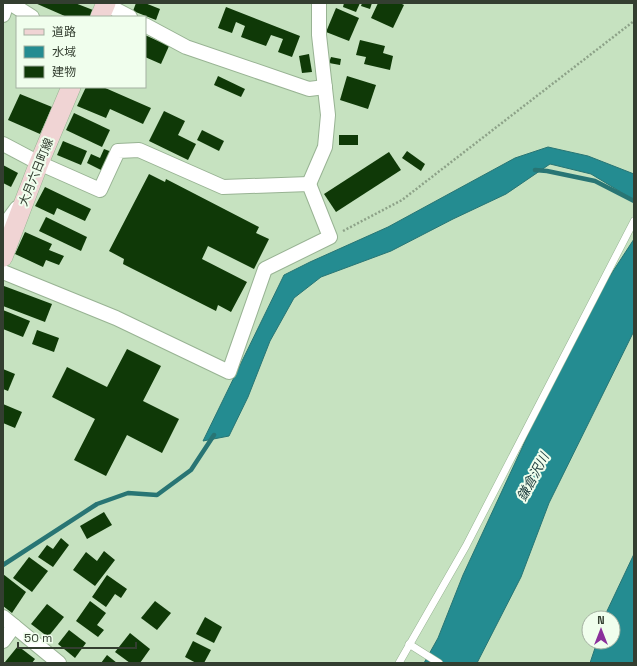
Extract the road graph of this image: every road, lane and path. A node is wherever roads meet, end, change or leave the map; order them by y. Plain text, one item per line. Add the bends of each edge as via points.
1 (7, 3) edge
2 (10, 3) edge
3 (319, 3) edge
4 (104, 8) edge
5 (3, 16) edge
6 (30, 16) edge
7 (127, 16) edge
8 (634, 21) edge
9 (146, 26) edge
10 (325, 87) junction
11 (71, 88) edge
12 (3, 144) edge
13 (39, 163) junction
14 (309, 184) junction
15 (28, 193) junction
16 (634, 222) edge
17 (3, 227) edge
18 (330, 237) junction
19 (3, 257) edge
20 (3, 272) edge
21 (3, 617) edge
22 (14, 626) junction
23 (3, 641) edge
24 (410, 644) junction
25 (59, 663) edge
26 (399, 663) edge
27 (439, 663) edge

1 - 5 street
2 - 6 street
3 - 10 street via 319,35
4 - 7 street
8 - 18 path via 402,200
9 - 10 street via 186,47 309,89
10 - 14 street via 328,115 325,147
11 - 13 main road, 大月六日町線
12 - 13 street
13 - 14 street via 100,190 118,151 139,150 223,187
13 - 15 main road, 大月六日町線
14 - 18 street
15 - 17 street
15 - 19 main road, 大月六日町線
16 - 24 lane via 466,546
18 - 20 street via 265,269 229,372 116,318
21 - 22 street
22 - 23 street
22 - 25 street
24 - 26 lane
24 - 27 lane

